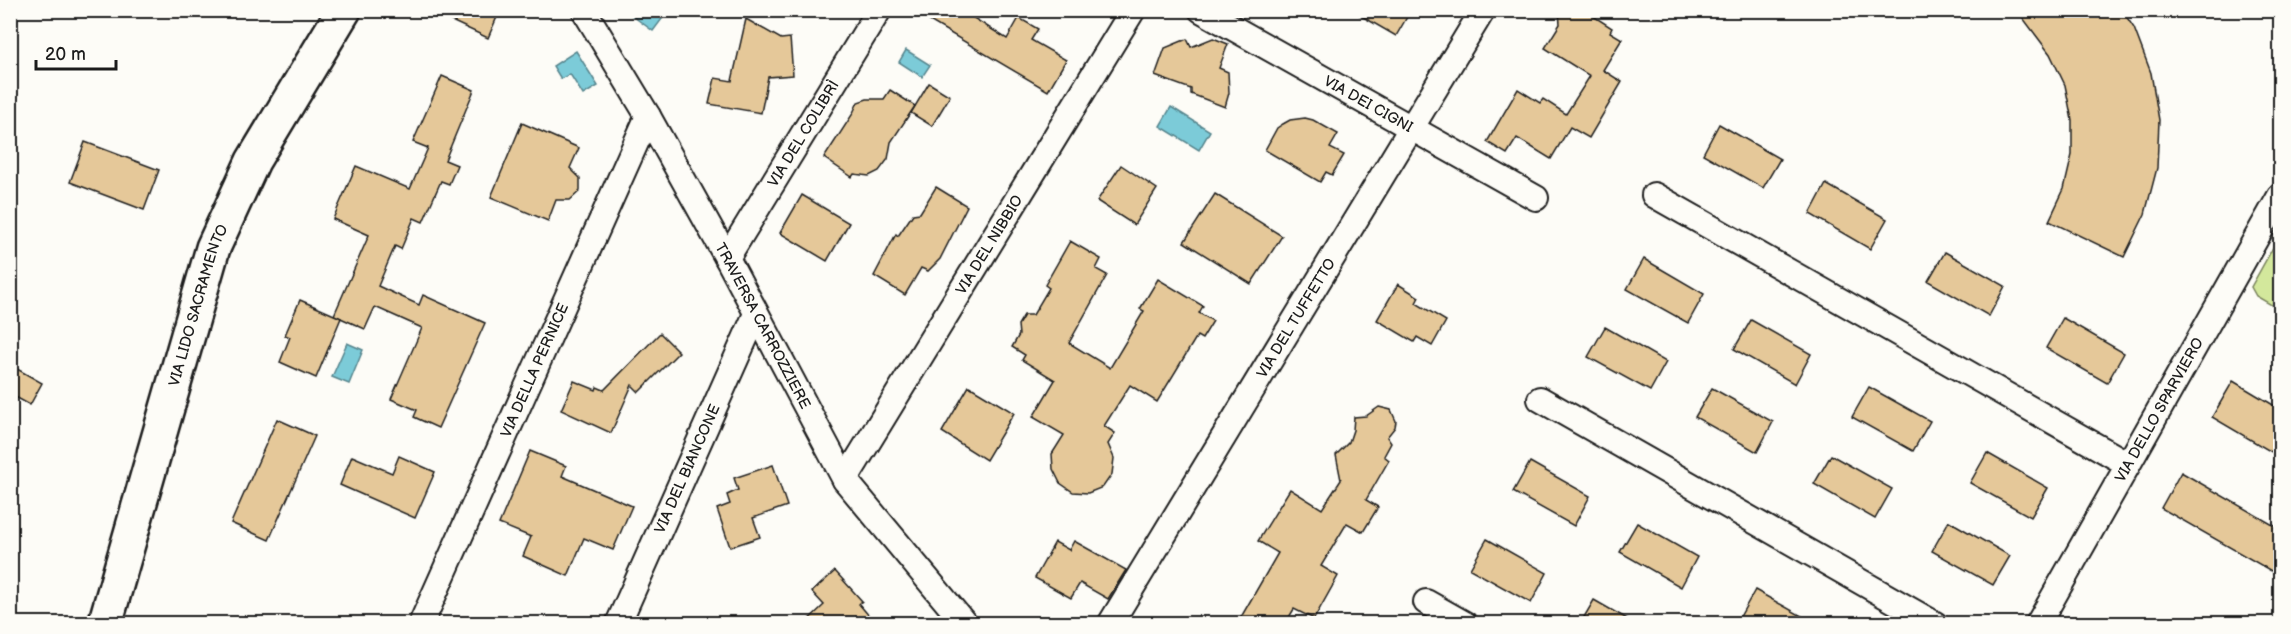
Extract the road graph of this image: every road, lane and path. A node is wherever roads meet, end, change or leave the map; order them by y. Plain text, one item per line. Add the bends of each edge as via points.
1 (344, 10) edge
2 (584, 10) edge
3 (879, 10) edge
4 (1133, 10) edge
5 (1201, 10) edge
6 (1483, 10) edge
7 (648, 116) junction
8 (1412, 127) junction
9 (1654, 195) dead end
10 (2280, 196) edge
11 (1536, 198) dead end
12 (727, 258) junction
13 (756, 314) junction
14 (1540, 399) dead end
15 (2128, 464) junction
16 (846, 480) junction
17 (1426, 602) dead end
18 (105, 624) edge
19 (421, 624) edge
20 (618, 624) edge
21 (965, 624) edge
22 (1110, 624) edge
23 (1465, 624) edge
24 (1935, 624) edge
25 (2038, 624) edge

1 - 18 street, VIA LIDO SACRAMENTO via 253,160 213,248
2 - 7 street, TRAVERSA CARROZZIERE
3 - 12 street, VIA DEL COLIBRÌ
4 - 16 street, VIA DEL NIBBIO
5 - 8 street, VIA DEI CIGNI
6 - 8 street, VIA DEL TUFFETTO
7 - 12 street, TRAVERSA CARROZZIERE
7 - 19 street, VIA DELLA PERNICE
8 - 11 street, VIA DEI CIGNI
8 - 22 street, VIA DEL TUFFETTO
9 - 15 street
10 - 15 street, VIA DELLO SPARVIERO
12 - 13 street, TRAVERSA CARROZZIERE
13 - 16 street, TRAVERSA CARROZZIERE
13 - 20 street, VIA DEL BIANCONE
14 - 24 street
15 - 25 street, VIA DELLO SPARVIERO
16 - 21 street, TRAVERSA CARROZZIERE
17 - 23 street

